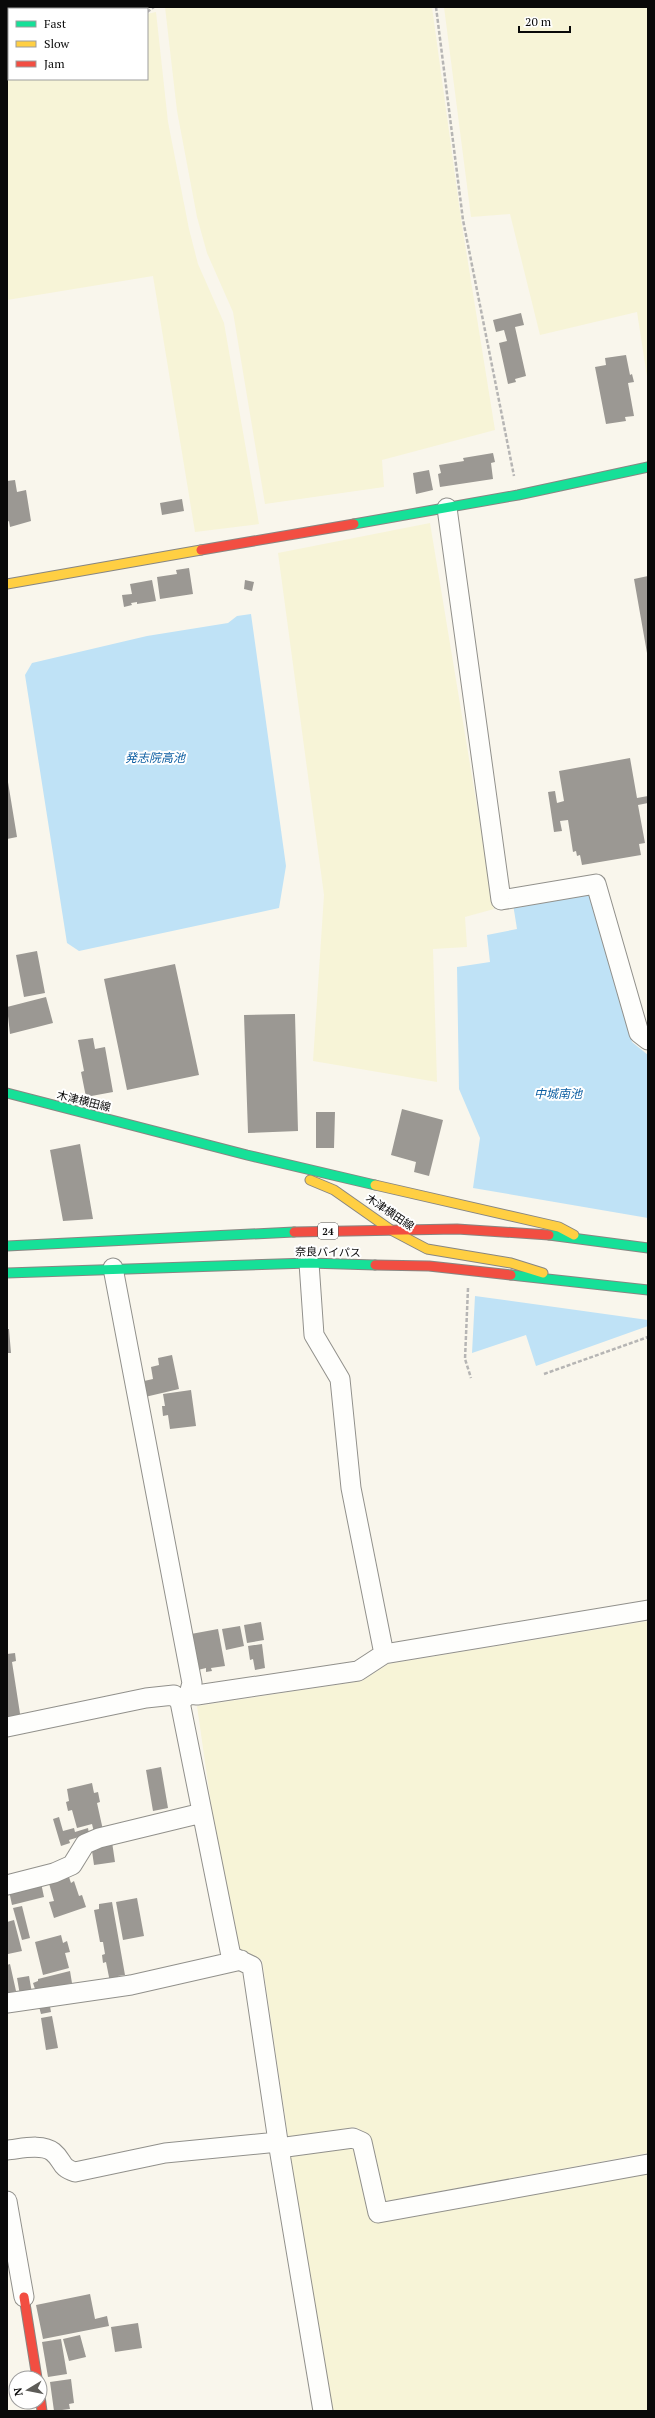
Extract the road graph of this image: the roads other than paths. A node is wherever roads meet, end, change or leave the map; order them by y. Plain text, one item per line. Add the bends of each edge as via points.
1 (648, 467) edge
2 (447, 508) junction
3 (7, 584) edge
4 (648, 1040) edge
5 (7, 1093) edge
6 (247, 1155) junction
7 (390, 1230) junction
8 (576, 1237) junction
9 (7, 1246) edge
10 (648, 1248) edge
11 (309, 1263) junction
12 (113, 1268) junction
13 (7, 1273) edge
14 (571, 1280) junction
15 (648, 1290) edge
16 (648, 1610) edge
17 (384, 1654) junction
18 (185, 1698) junction
19 (7, 1727) edge
20 (202, 1813) junction
21 (7, 1885) edge
22 (241, 1960) junction
23 (7, 2003) edge
24 (278, 2145) junction
25 (7, 2150) edge
26 (648, 2164) edge
27 (7, 2201) edge
28 (24, 2297) joint
29 (36, 2370) edge
30 (323, 2411) edge

1 - 2 main road
2 - 3 main road
2 - 4 street via 502,900 596,884 639,1033
5 - 6 main road, 木津横田線
6 - 7 main road, 木津横田線 via 334,1190
6 - 8 main road, 木津横田線 via 559,1227
7 - 8 main road, 奈良バイパス / 24 via 457,1229
7 - 9 main road, 奈良バイパス / 24
7 - 14 main road, 木津横田線 via 427,1249 511,1263
8 - 10 main road, 奈良バイパス / 24
11 - 12 main road, 奈良バイパス
11 - 14 main road, 奈良バイパス via 429,1266
11 - 17 street via 314,1335 340,1379 351,1488
12 - 13 main road, 奈良バイパス
12 - 18 street via 192,1683
14 - 15 main road, 奈良バイパス
16 - 17 street
17 - 18 street via 358,1671
18 - 19 street via 174,1695 146,1698
18 - 20 street
20 - 21 street via 99,1838 85,1844 72,1865 54,1873
20 - 22 street via 231,1956
22 - 23 street via 131,1985
22 - 24 street via 252,1966
24 - 25 street via 165,2153 75,2172 64,2168 53,2152 42,2148
24 - 26 street via 353,2138 362,2142 378,2213
24 - 30 street
27 - 28 street
28 - 29 main road

